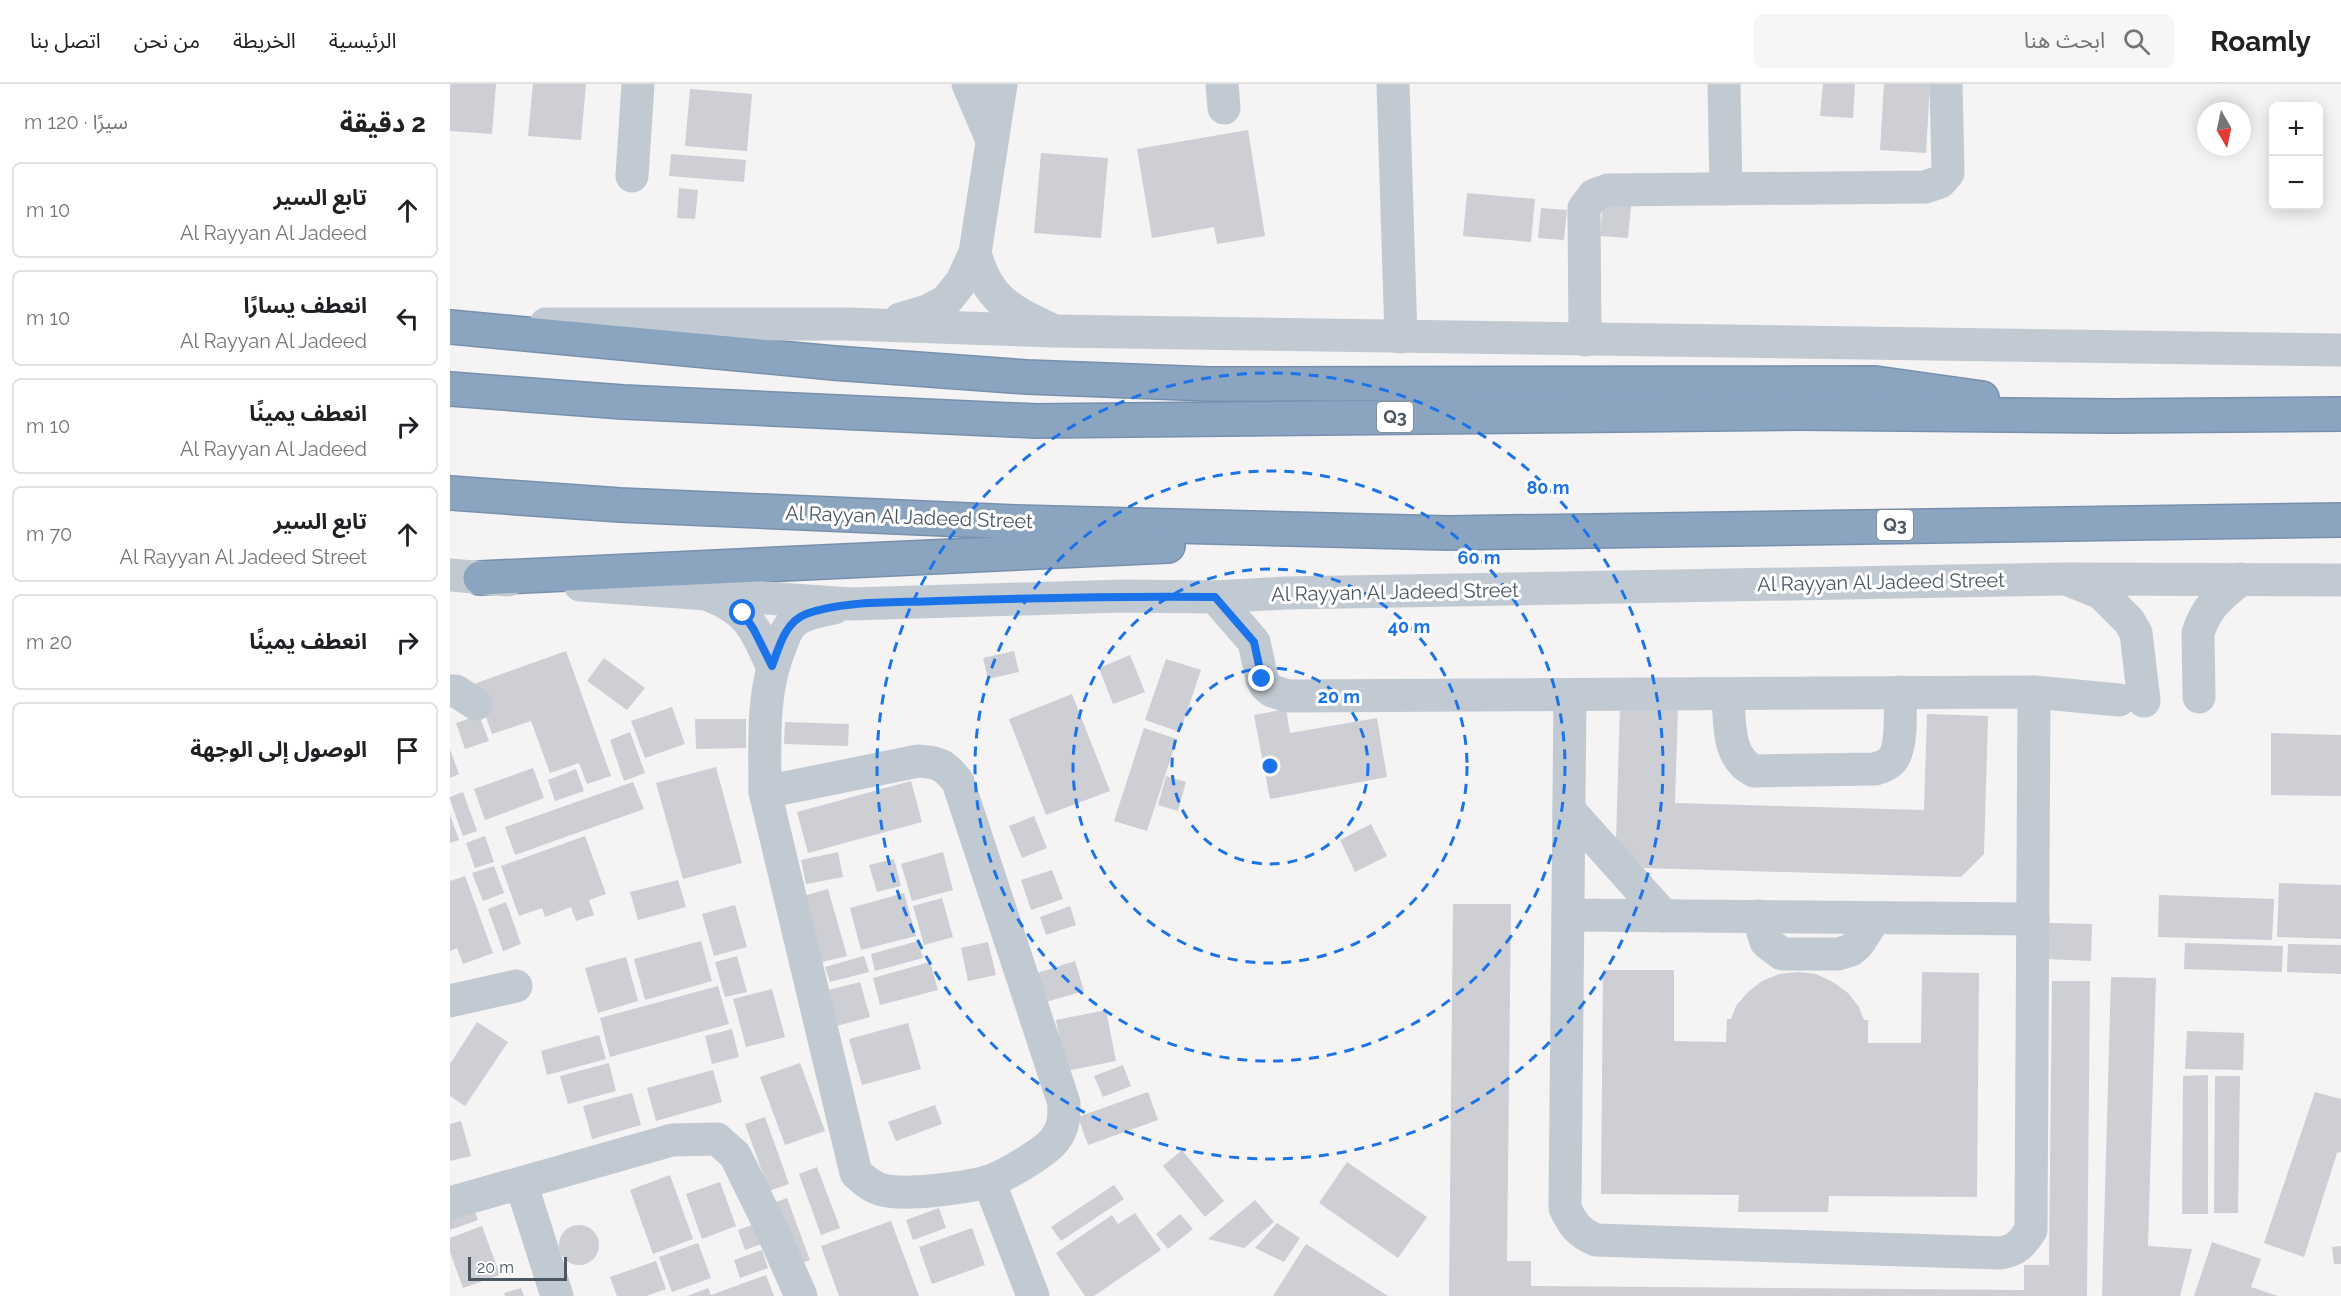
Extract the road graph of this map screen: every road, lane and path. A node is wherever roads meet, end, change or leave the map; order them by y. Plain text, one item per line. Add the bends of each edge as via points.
1 (638, 84) edge
2 (968, 84) edge
3 (1001, 84) edge
4 (1393, 84) edge
5 (1724, 84) edge
6 (1946, 84) edge
7 (993, 142) junction
8 (632, 176) dead end
9 (1726, 189) junction
10 (975, 253) junction
11 (848, 324) junction
12 (450, 325) edge
13 (1055, 331) junction
14 (1401, 337) junction
15 (1585, 340) junction
16 (2341, 350) edge
17 (450, 389) edge
18 (2341, 414) edge
19 (2114, 416) junction
20 (450, 493) edge
21 (2341, 520) edge
22 (1448, 533) junction
23 (465, 576) edge
24 (2064, 579) junction
25 (2241, 579) junction
26 (2341, 580) edge
27 (1286, 593) junction
28 (706, 594) junction
29 (1215, 597) junction
30 (851, 604) junction
31 (1254, 642) junction
32 (772, 666) junction
33 (1900, 692) junction
34 (2034, 692) junction
35 (1728, 694) junction
36 (1570, 695) junction
37 (2199, 697) dead end
38 (765, 792) junction
39 (1569, 810) junction
40 (1568, 915) junction
41 (1664, 916) junction
42 (2032, 919) junction
43 (516, 986) dead end
44 (450, 1001) edge
45 (989, 1182) junction
46 (521, 1183) junction
47 (450, 1203) edge
48 (557, 1296) edge
49 (801, 1296) edge
50 (1033, 1296) edge

1 - 8 street
2 - 7 street
3 - 7 street
4 - 14 street
5 - 9 street
6 - 9 street via 1948,173 1940,182 1925,187
7 - 10 street
9 - 15 street via 1608,190 1594,195 1584,208
10 - 11 street via 962,281 946,301 908,319
10 - 13 street via 986,282 999,298 1013,311
11 - 12 street
11 - 13 street
12 - 19 highway via 834,363 1027,377 1209,384 1875,383
13 - 14 street
14 - 15 street
15 - 16 street
17 - 19 highway, Q3 via 623,402 1036,421 1801,413
18 - 19 highway, Q3
20 - 22 highway, Al Rayyan Al Jadeed Street / Q3 via 620,506 1015,522
21 - 22 highway, Al Rayyan Al Jadeed Street / Q3
22 - 23 highway
23 - 28 street, Al Rayyan Al Jadeed Street
24 - 25 street, Al Rayyan Al Jadeed Street
24 - 27 street, Al Rayyan Al Jadeed Street
24 - 34 street via 2101,593 2136,633 2132,701
25 - 26 street, Al Rayyan Al Jadeed Street
25 - 37 street via 2216,599 2200,626
27 - 29 street, Al Rayyan Al Jadeed Street
27 - 31 street
28 - 30 street, Al Rayyan Al Jadeed Street
28 - 32 street via 743,613
29 - 30 street, Al Rayyan Al Jadeed Street
29 - 31 street
30 - 32 street via 805,614 795,621 787,629
31 - 36 street via 1266,686 1288,696
32 - 38 street via 765,710
33 - 34 street
33 - 35 street
33 - 35 street via 1899,742 1892,760 1885,765 1875,769 1754,771 1733,750
34 - 42 street
35 - 36 street
36 - 39 street
38 - 45 street via 856,1173 881,1190 907,1193
38 - 45 street via 918,761 934,762 948,769 958,782 1064,1103 1064,1124 1056,1139 1042,1153
39 - 40 street
39 - 41 street
40 - 41 street
40 - 42 street via 1565,1208 1583,1235 1596,1240 1999,1253 2013,1251 2031,1230
41 - 42 street via 1758,916 1766,942 1782,954 1838,954 1851,950 1875,918
43 - 44 street
45 - 50 street
46 - 47 street
46 - 48 street
46 - 49 street via 672,1140 717,1139 735,1155

